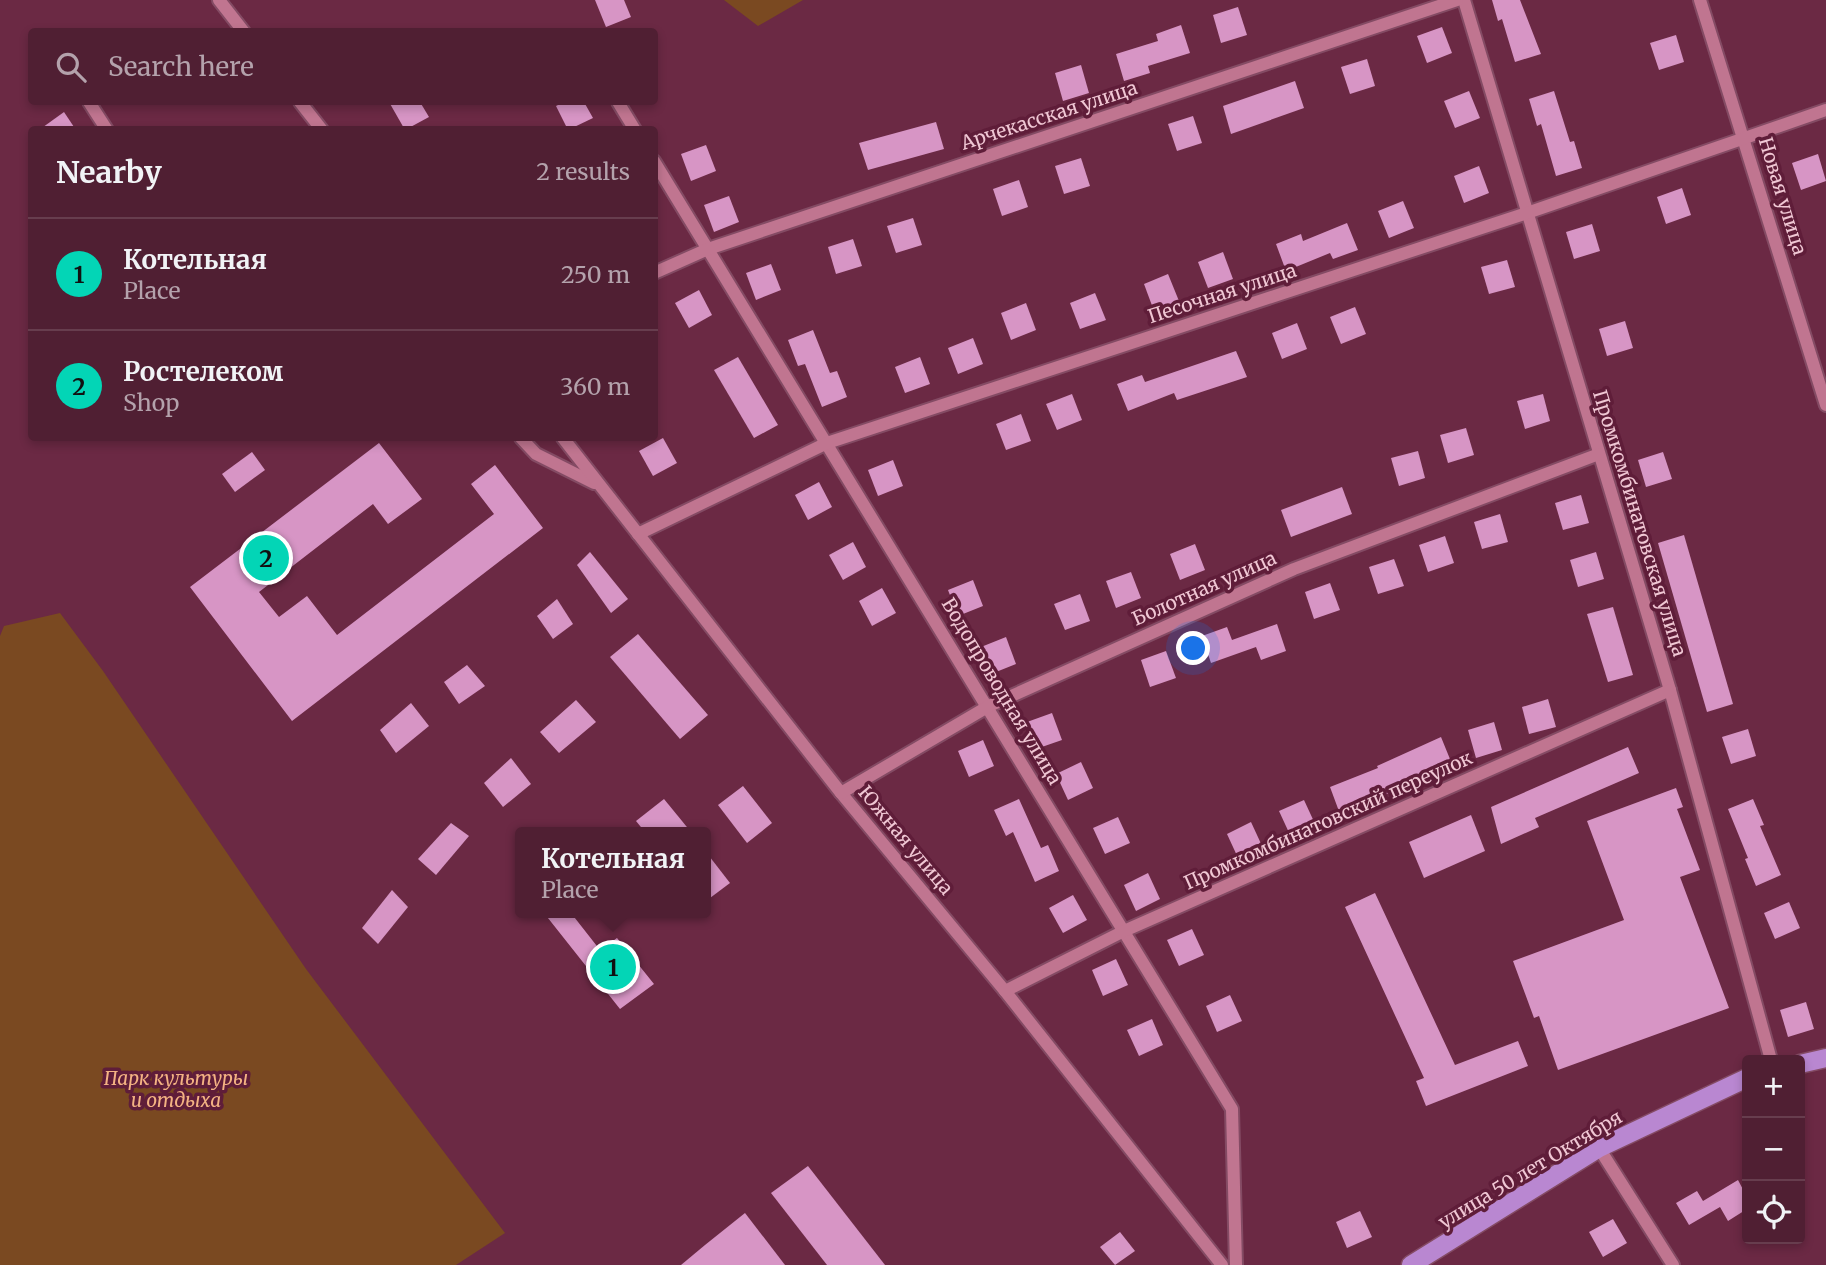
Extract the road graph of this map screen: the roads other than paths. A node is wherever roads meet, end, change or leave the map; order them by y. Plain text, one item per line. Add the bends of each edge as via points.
1 (219, 0) edge
2 (1457, 0) edge
3 (1464, 0) edge
4 (1700, 0) edge
5 (241, 28) edge
6 (91, 105) edge
7 (302, 105) edge
8 (620, 105) edge
9 (1826, 110) edge
10 (104, 126) edge
11 (319, 126) edge
12 (633, 126) edge
13 (1745, 138) junction
14 (658, 168) edge
15 (1527, 213) junction
16 (708, 249) junction
17 (658, 271) edge
18 (1826, 405) edge
19 (524, 441) edge
20 (565, 441) edge
21 (827, 443) junction
22 (1599, 454) junction
23 (597, 485) junction
24 (638, 534) junction
25 (1670, 690) junction
26 (989, 706) junction
27 (841, 793) junction
28 (1124, 931) junction
29 (1006, 991) junction
30 (1770, 1055) edge
31 (1826, 1058) edge
32 (1805, 1063) edge
33 (1742, 1080) edge
34 (1599, 1148) junction
35 (1222, 1265) edge
36 (1236, 1265) edge
37 (1411, 1265) edge
38 (1673, 1265) edge

1 - 5 street
2 - 16 street, Арчекасская улица
3 - 15 street, Промкомбинатовская улица
4 - 13 street, Новая улица
6 - 10 street
7 - 11 street
8 - 12 street
9 - 13 street, Песочная улица
13 - 15 street, Песочная улица
13 - 18 street, Новая улица
14 - 16 street, Водопроводная улица
15 - 21 street, Песочная улица
15 - 22 street, Промкомбинатовская улица
16 - 17 street, Арчекасская улица
16 - 21 street, Водопроводная улица
19 - 23 street via 536,454
20 - 23 street, Южная улица
21 - 24 street, Песочная улица
21 - 26 street, Водопроводная улица
22 - 25 street, Промкомбинатовская улица
22 - 26 street, Болотная улица via 1294,569
23 - 24 street, Южная улица
24 - 27 street, Южная улица
25 - 28 street, Промкомбинатовский переулок
25 - 30 street, Промкомбинатовская улица
26 - 27 street, Болотная улица
26 - 28 street, Водопроводная улица
27 - 29 street, Южная улица
28 - 29 street, Промкомбинатовский переулок
28 - 36 street, Водопроводная улица via 1232,1110
29 - 35 street, Южная улица
31 - 32 main road
33 - 34 main road, улица 50 лет Октября
34 - 37 main road, улица 50 лет Октября
34 - 38 street

